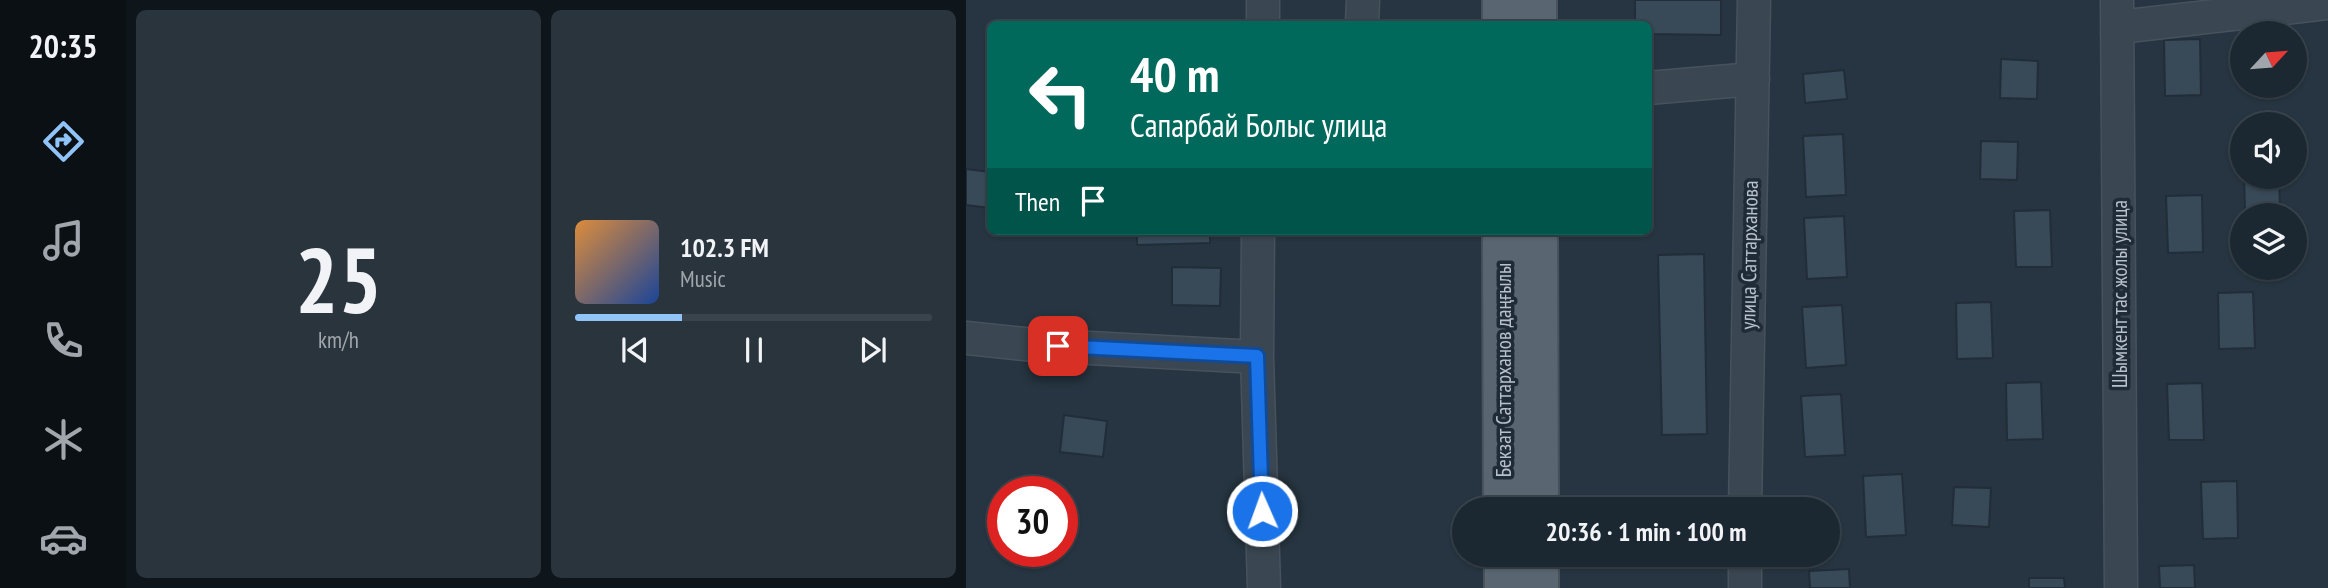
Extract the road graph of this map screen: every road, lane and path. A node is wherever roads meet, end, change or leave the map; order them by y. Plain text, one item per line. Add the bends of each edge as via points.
1 (1263, 0) edge
2 (1363, 0) edge
3 (1502, 0) edge
4 (1537, 0) edge
5 (1754, 0) edge
6 (2117, 0) edge
7 (2328, 3) edge
8 (1263, 21) edge
9 (1362, 21) edge
10 (1502, 21) edge
11 (1537, 21) edge
12 (2117, 33) junction
13 (1753, 79) junction
14 (1652, 88) edge
15 (1258, 235) edge
16 (1502, 235) edge
17 (1538, 235) edge
18 (966, 338) edge
19 (1257, 356) junction
20 (1503, 497) edge
21 (1539, 497) edge
22 (1745, 497) edge
23 (1504, 567) edge
24 (1539, 567) edge
25 (1745, 567) edge
26 (1264, 588) edge
27 (1504, 588) edge
28 (1539, 588) edge
29 (1745, 588) edge
30 (2121, 588) edge

1 - 8 street
2 - 9 street
3 - 10 main road
4 - 11 main road
5 - 13 street, улица Саттарханова
6 - 12 street, Шымкент тас жолы улица
7 - 12 street via 2128,26
12 - 30 street, Шымкент тас жолы улица
13 - 14 street
13 - 22 street, улица Саттарханова
15 - 19 street
16 - 20 main road, Бекзат Саттарханов даңғылы
17 - 21 main road, Бекзат Саттарханов даңғылы
18 - 19 street
19 - 26 street
23 - 27 main road
24 - 28 main road
25 - 29 street

